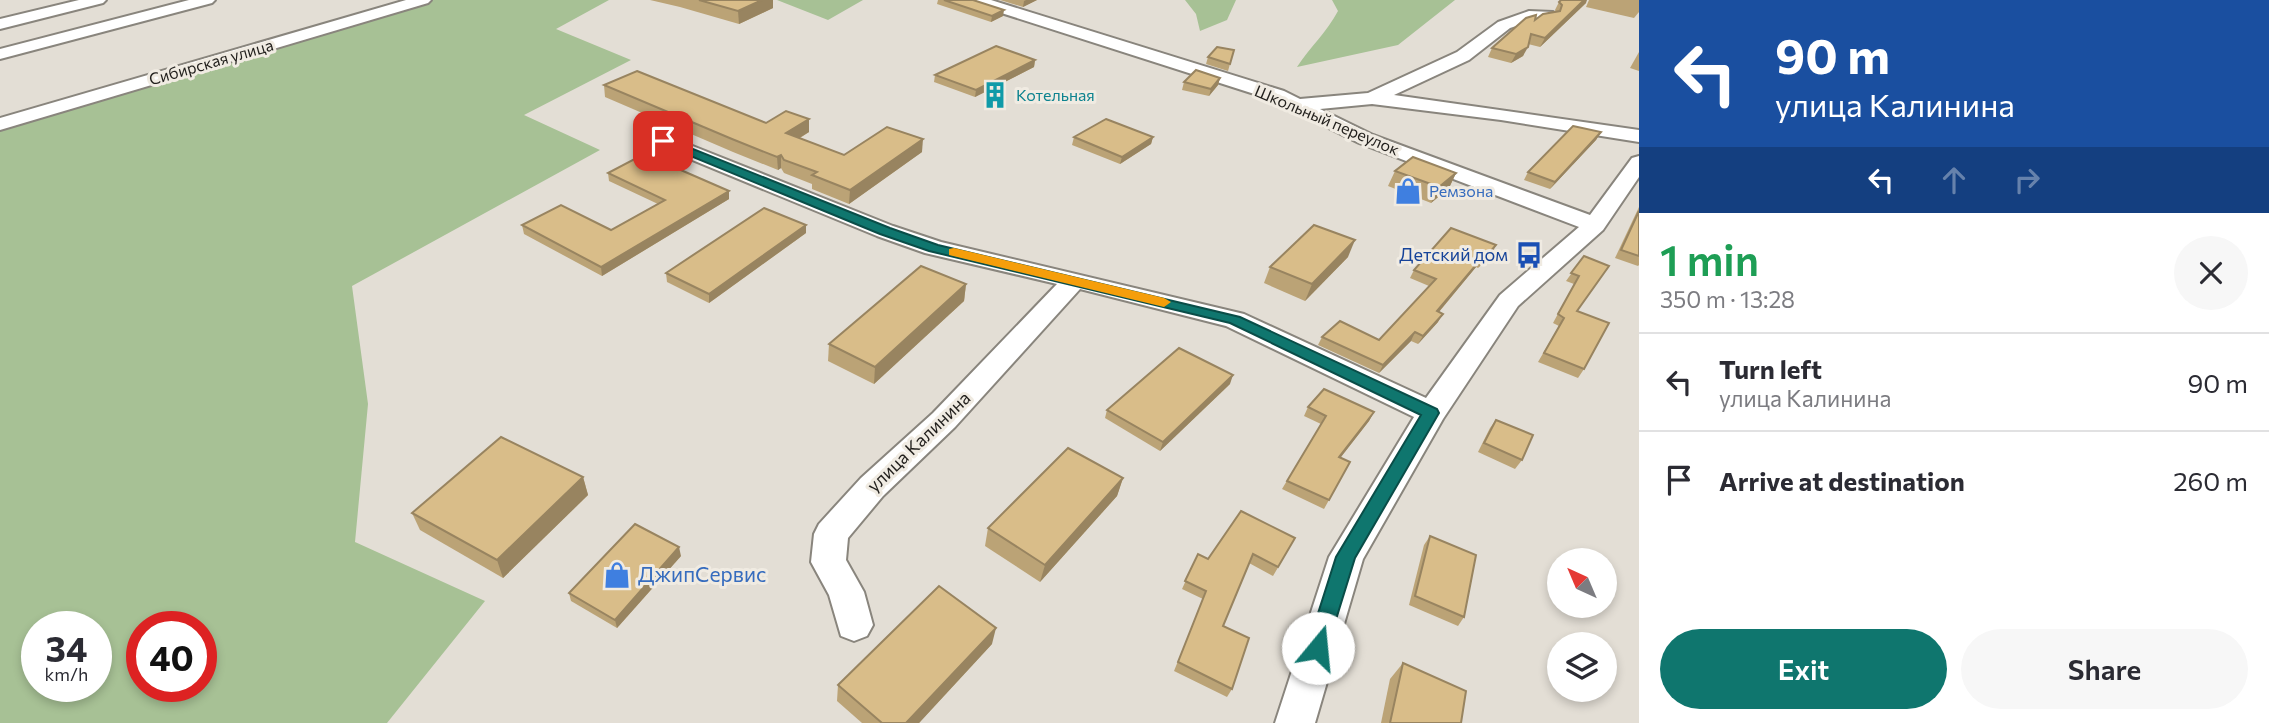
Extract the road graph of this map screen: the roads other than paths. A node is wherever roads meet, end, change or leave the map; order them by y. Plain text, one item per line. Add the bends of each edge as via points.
1 (98, 0) edge
2 (206, 0) edge
3 (423, 0) edge
4 (975, 0) edge
5 (1546, 15) edge
6 (0, 24) edge
7 (0, 54) edge
8 (1372, 98) junction
9 (1297, 105) junction
10 (0, 124) edge
11 (1639, 136) edge
12 (663, 141) dead end
13 (1639, 162) edge
14 (1595, 225) junction
15 (1074, 281) junction
16 (1431, 413) junction
17 (854, 625) dead end
18 (1295, 723) edge

1 - 6 street
2 - 7 street
3 - 10 street, Сибирская улица
4 - 9 street, Школьный переулок via 1278,95
5 - 8 street via 1504,25 1463,56
8 - 9 street
8 - 11 street
9 - 14 street, Школьный переулок via 1366,139
12 - 15 street via 934,248
13 - 14 street
14 - 16 street via 1508,301
15 - 16 street via 1235,320
15 - 17 street, улица Калинина via 831,534 828,562 846,592
16 - 18 street via 1346,557

